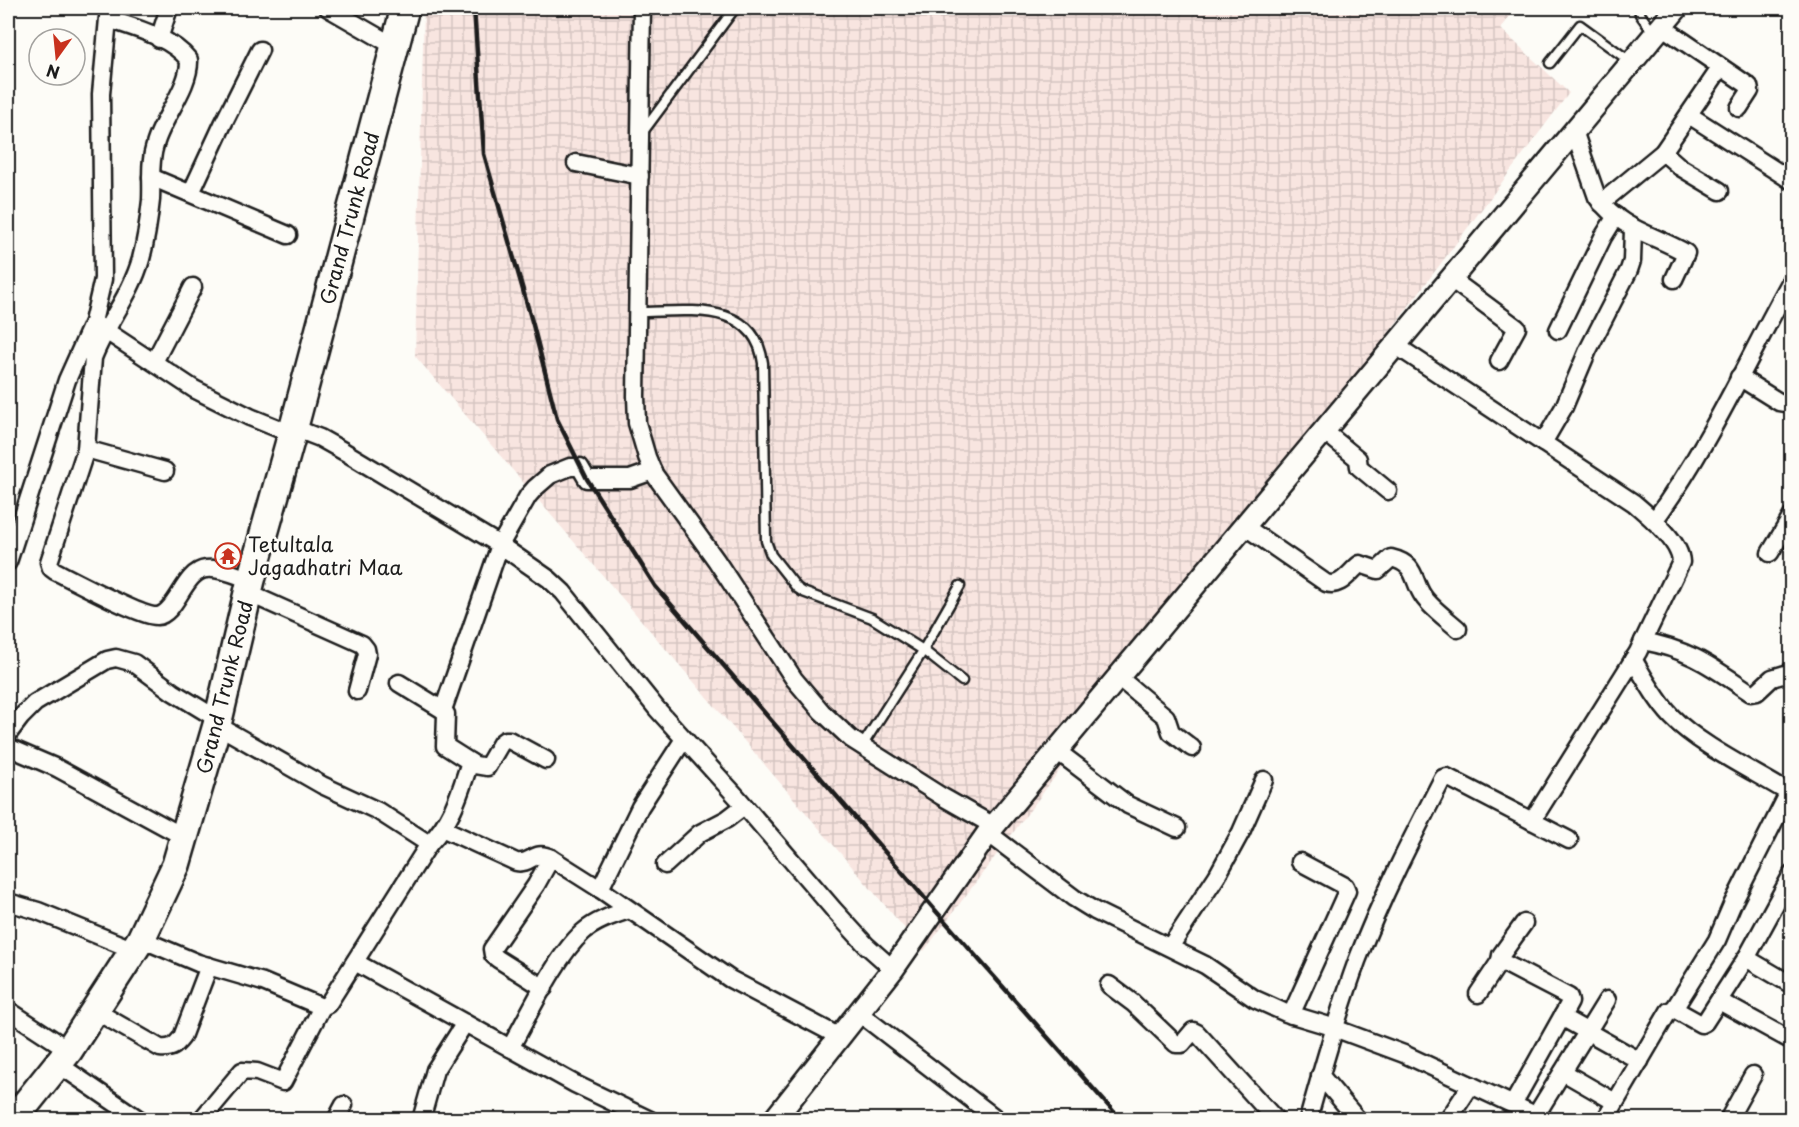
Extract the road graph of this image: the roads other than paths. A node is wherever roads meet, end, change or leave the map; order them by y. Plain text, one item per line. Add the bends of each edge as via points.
1 (169, 8) edge
2 (328, 8) edge
3 (405, 8) edge
4 (642, 8) edge
5 (735, 8) edge
6 (1639, 8) edge
7 (1677, 8) edge
8 (108, 13) edge
9 (1658, 30) junction
10 (159, 39) junction
11 (394, 46) junction
12 (260, 50) dead end
13 (1631, 62) junction
14 (1550, 63) dead end
15 (1721, 67) junction
16 (1738, 108) dead end
17 (1689, 116) junction
18 (1574, 132) junction
19 (640, 135) junction
20 (1663, 152) junction
21 (576, 163) dead end
22 (640, 176) junction
23 (151, 177) junction
24 (1791, 181) edge
25 (1720, 191) dead end
26 (191, 193) junction
27 (1601, 203) junction
28 (1616, 216) junction
29 (1633, 229) junction
30 (288, 235) dead end
31 (1451, 279) junction
32 (1674, 279) dead end
33 (1791, 279) edge
34 (193, 287) dead end
35 (638, 312) junction
36 (100, 326) junction
37 (1558, 330) dead end
38 (1395, 345) junction
39 (1499, 361) dead end
40 (154, 362) junction
41 (1739, 377) junction
42 (1791, 399) edge
43 (293, 431) junction
44 (1324, 431) junction
45 (1543, 443) junction
46 (86, 450) junction
47 (165, 471) dead end
48 (653, 471) junction
49 (1388, 491) dead end
50 (1791, 516) edge
51 (1654, 521) junction
52 (1244, 526) junction
53 (500, 545) junction
54 (1770, 553) dead end
55 (8, 562) edge
56 (249, 586) junction
57 (960, 586) dead end
58 (1458, 629) dead end
59 (1643, 641) junction
60 (924, 650) junction
61 (1633, 659) junction
62 (1791, 672) edge
63 (1118, 677) junction
64 (962, 681) dead end
65 (399, 683) dead end
66 (357, 691) dead end
67 (443, 710) junction
68 (218, 723) junction
69 (8, 734) edge
70 (684, 739) junction
71 (862, 746) junction
72 (8, 747) edge
73 (1192, 748) dead end
74 (1057, 751) junction
75 (546, 760) dead end
76 (470, 762) junction
77 (1264, 780) dead end
78 (744, 806) junction
79 (1532, 821) junction
80 (444, 828) junction
81 (1177, 828) dead end
82 (991, 829) junction
83 (184, 837) junction
84 (1569, 840) dead end
85 (429, 844) junction
86 (551, 858) junction
87 (1300, 862) dead end
88 (665, 865) dead end
89 (1791, 874) edge
90 (600, 889) junction
91 (8, 902) edge
92 (629, 910) junction
93 (1524, 923) dead end
94 (137, 944) junction
95 (1170, 947) junction
96 (1746, 958) junction
97 (1500, 961) junction
98 (355, 962) junction
99 (209, 966) junction
100 (893, 969) junction
101 (1109, 985) dead end
102 (1791, 986) edge
103 (544, 988) junction
104 (1478, 994) dead end
105 (1606, 1000) dead end
106 (1719, 1001) junction
107 (322, 1007) junction
108 (1674, 1009) junction
109 (8, 1010) edge
110 (94, 1010) junction
111 (859, 1013) junction
112 (1291, 1015) junction
113 (1563, 1015) junction
114 (465, 1023) junction
115 (1333, 1028) junction
116 (1588, 1032) junction
117 (840, 1037) junction
118 (1791, 1041) edge
119 (510, 1048) junction
120 (64, 1057) junction
121 (1640, 1061) junction
122 (1563, 1072) junction
123 (1320, 1075) junction
124 (1753, 1075) dead end
125 (1471, 1085) junction
126 (1616, 1102) junction
127 (1513, 1104) junction
128 (1541, 1117) edge
129 (13, 1119) edge
130 (140, 1119) edge
131 (201, 1119) edge
132 (421, 1119) edge
133 (650, 1119) edge
134 (774, 1119) edge
135 (998, 1119) edge
136 (1276, 1119) edge
137 (1308, 1119) edge
138 (1358, 1119) edge
139 (1448, 1119) edge
140 (1605, 1119) edge
141 (1728, 1119) edge

1 - 10 street
2 - 11 street
3 - 11 main road, Grand Trunk Road
4 - 19 street
5 - 19 lane
6 - 9 lane via 1640,14
7 - 9 street
8 - 10 street
8 - 36 street via 101,94
9 - 13 street
9 - 15 street
10 - 23 street via 184,54 190,68 160,129
11 - 43 main road, Grand Trunk Road
12 - 26 street
13 - 14 lane via 1580,26
13 - 18 street
15 - 16 street via 1750,88
15 - 17 street
17 - 20 street
17 - 24 street
18 - 27 street
18 - 31 street
19 - 22 street
20 - 25 street
20 - 27 street
21 - 22 street
22 - 35 street
23 - 26 street
23 - 36 street via 151,200 134,280
26 - 30 street
27 - 28 street
28 - 29 street
28 - 37 street
29 - 32 street via 1685,252
29 - 45 street via 1629,270
31 - 38 street
31 - 39 street via 1517,328
33 - 41 street
34 - 40 street
35 - 48 street via 637,423
35 - 60 lane via 714,312 744,324 757,339 763,363 766,541 771,555 803,592 872,618
36 - 40 street
36 - 46 street via 91,367
36 - 55 street via 67,380
38 - 44 street
38 - 45 street
40 - 43 street via 250,417
41 - 42 street via 1779,402
41 - 51 street via 1684,478
43 - 53 street via 320,438
43 - 56 main road, Grand Trunk Road
44 - 49 street
44 - 52 street
45 - 51 street via 1634,503
46 - 47 street
46 - 56 street via 49,562 51,568 155,617 162,615 192,576 206,569
48 - 53 street via 630,479 587,478 580,467 570,467 550,475 528,496
48 - 71 street via 794,679 836,727
50 - 54 street
51 - 59 street via 1676,548 1681,562
52 - 58 street via 1326,584 1339,583 1360,564 1378,570 1391,558 1398,560 1414,574 1423,597
52 - 63 street
53 - 67 street
53 - 70 street via 562,592
56 - 66 street via 362,644 367,654
56 - 68 main road, Grand Trunk Road
57 - 60 lane
59 - 61 street
59 - 62 street via 1694,656 1751,693 1772,678
60 - 64 lane
60 - 71 lane
61 - 79 street
61 - 108 street via 1674,719 1784,790 1787,796 1717,940
63 - 73 street via 1166,717 1171,732
63 - 74 street
65 - 67 street
67 - 76 street via 447,714 445,746
68 - 69 street via 147,670 116,658 35,704
68 - 83 main road, Grand Trunk Road
68 - 85 street
70 - 78 street
70 - 90 street via 640,807
71 - 82 street
72 - 83 street via 57,768
74 - 81 street via 1128,805
74 - 82 street
75 - 76 street via 505,740 487,767
76 - 80 street
77 - 95 street via 1217,876
78 - 88 street via 700,833
78 - 100 street via 834,910
79 - 84 street
79 - 115 street via 1443,778 1382,902
80 - 85 street
80 - 86 street via 516,862 526,862 537,854
82 - 95 street via 1074,898
82 - 100 street
83 - 94 main road, Grand Trunk Road via 176,865
85 - 98 street
86 - 90 street
86 - 103 street via 492,949 498,959
87 - 112 street via 1345,886 1347,891
89 - 96 street
90 - 92 street
91 - 94 street
92 - 103 street via 582,932
92 - 117 street via 730,980
93 - 97 street
94 - 99 street
94 - 110 main road, Grand Trunk Road
95 - 112 street via 1255,999
96 - 102 street
96 - 106 street
97 - 104 street
97 - 113 street via 1569,997
98 - 107 street via 328,1004
98 - 114 street
99 - 107 street via 263,982
99 - 110 street via 182,1037 169,1049 160,1048
100 - 111 street
101 - 136 street via 1176,1044 1182,1044 1193,1031 1197,1033
103 - 119 street
105 - 116 street
106 - 108 street via 1703,1024
106 - 118 street
107 - 131 street via 283,1082 257,1071 242,1071
108 - 121 street
109 - 120 street
110 - 120 main road, Grand Trunk Road
111 - 117 street
111 - 135 street
112 - 115 street
113 - 116 street
113 - 127 street
114 - 119 street
114 - 132 street via 435,1070
115 - 123 street
115 - 125 street via 1404,1054
116 - 121 street
116 - 122 street
117 - 134 street
119 - 133 street
120 - 129 main road, Grand Trunk Road
120 - 130 street
121 - 126 street
122 - 126 street
122 - 128 street
123 - 137 street
123 - 138 street
124 - 141 street
125 - 127 street
125 - 139 street
126 - 140 street
127 - 128 street

